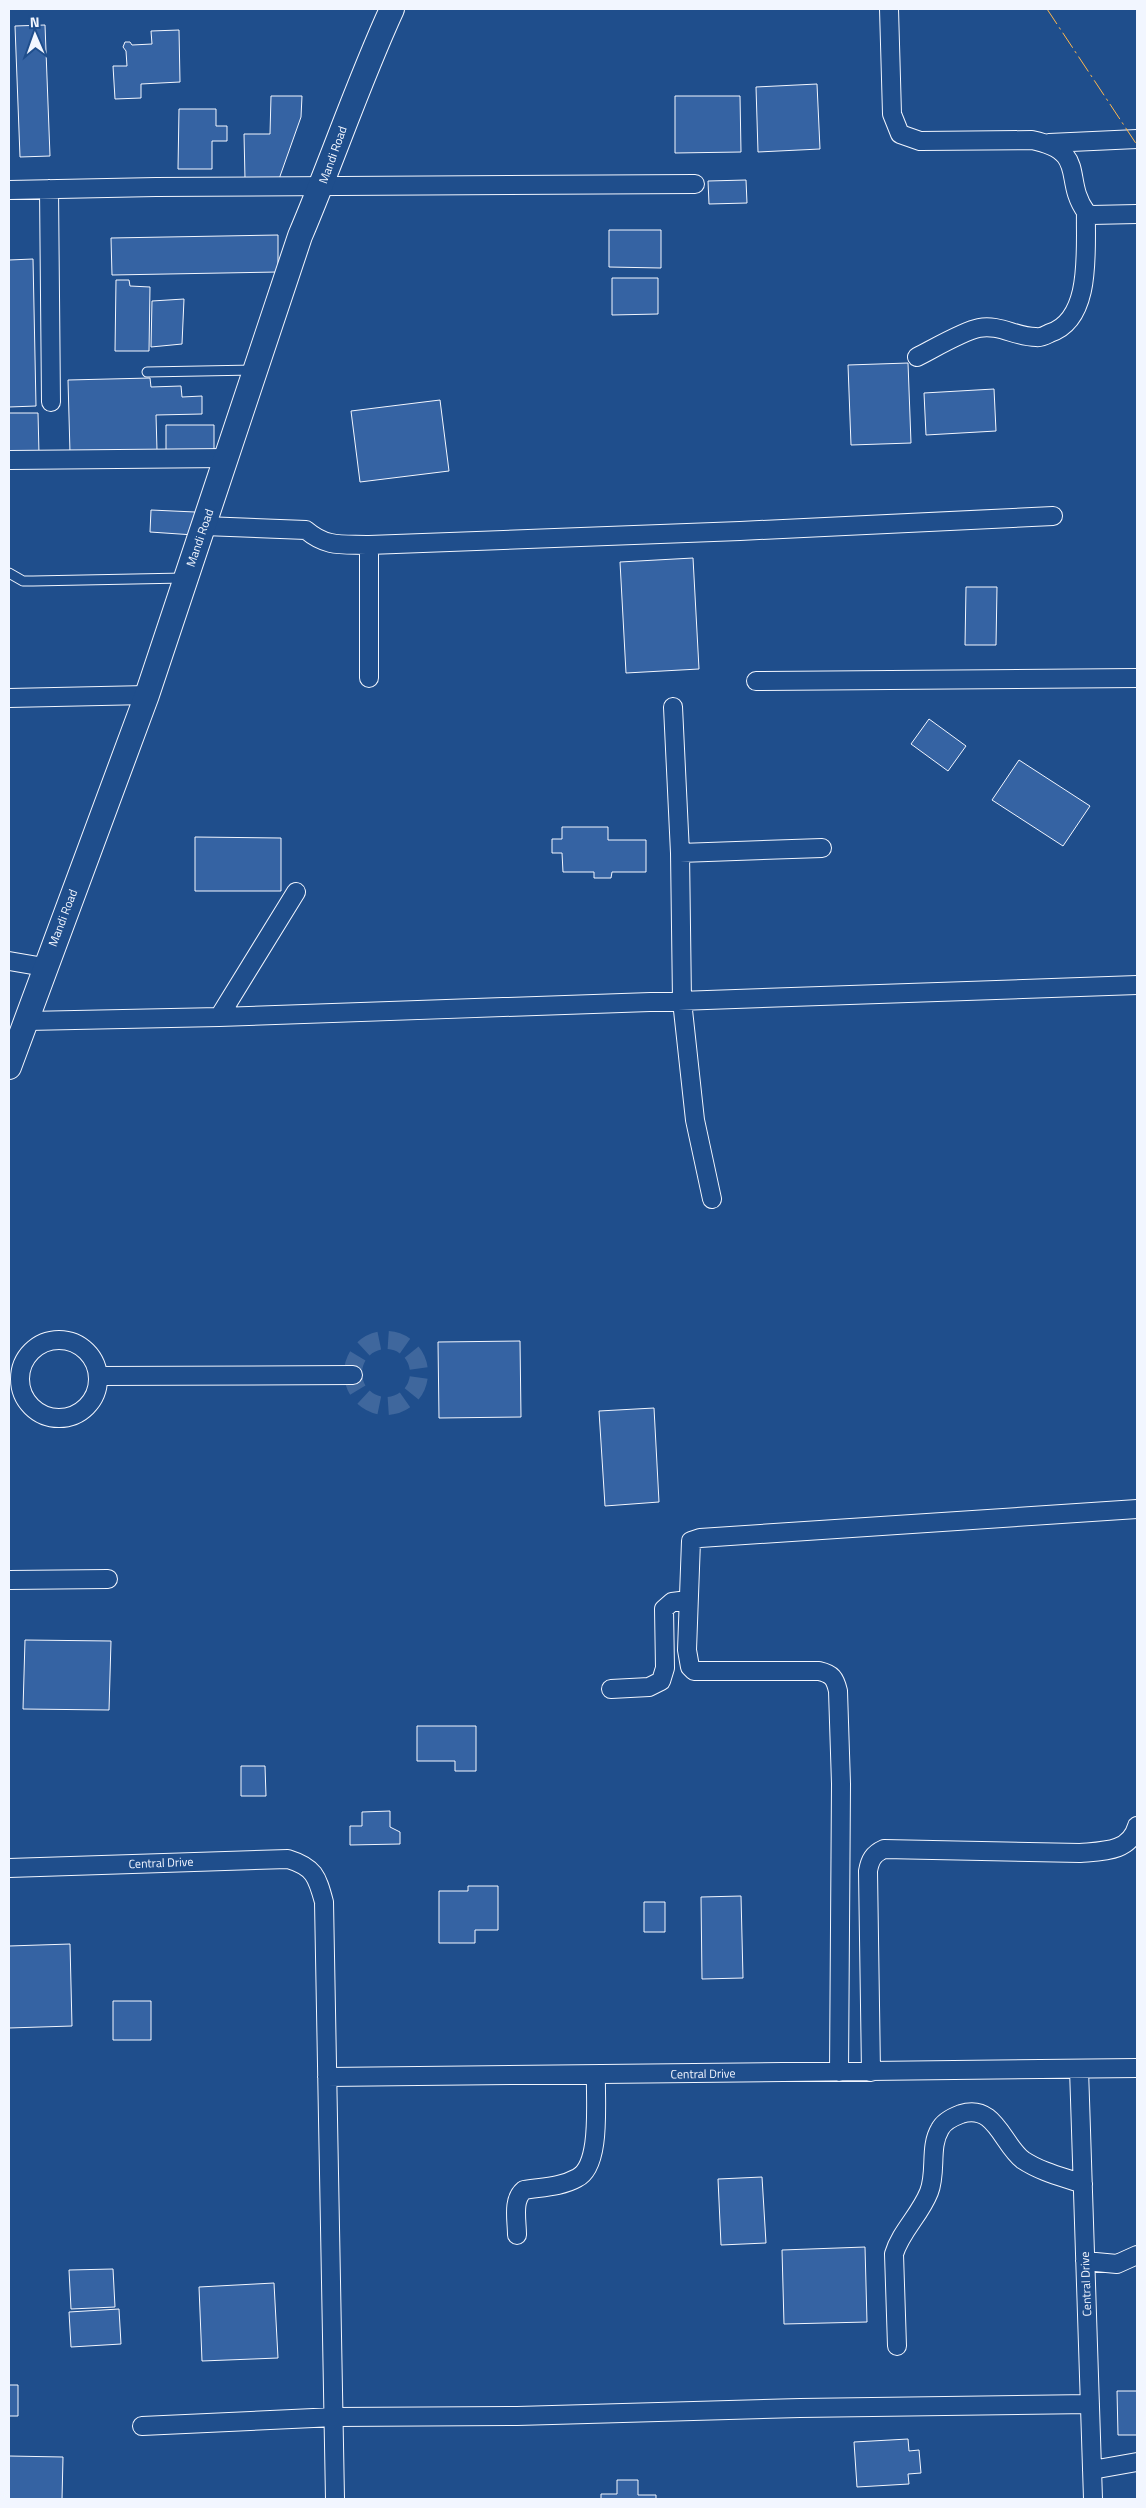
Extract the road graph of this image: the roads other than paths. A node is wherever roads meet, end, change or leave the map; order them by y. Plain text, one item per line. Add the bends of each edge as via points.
1 (392, 9) edge
2 (888, 9) edge
3 (1137, 139) edge
4 (1049, 143) junction
5 (695, 184) dead end
6 (321, 186) junction
7 (49, 189) junction
8 (9, 190) edge
9 (1086, 212) junction
10 (1137, 214) edge
11 (917, 357) dead end
12 (256, 370) junction
13 (147, 372) dead end
14 (51, 402) dead end
15 (227, 458) junction
16 (9, 460) edge
17 (1053, 516) dead end
18 (204, 526) junction
19 (369, 544) junction
20 (9, 573) edge
21 (187, 578) junction
22 (369, 678) dead end
23 (1137, 678) edge
24 (756, 682) dead end
25 (147, 695) junction
26 (9, 698) edge
27 (673, 707) dead end
28 (822, 848) dead end
29 (680, 853) junction
30 (296, 892) dead end
31 (9, 961) edge
32 (44, 966) junction
33 (1137, 984) edge
34 (682, 1001) junction
35 (219, 1018) junction
36 (27, 1021) junction
37 (9, 1067) edge
38 (712, 1199) dead end
39 (353, 1375) dead end
40 (98, 1376) junction
41 (14, 1381) edge
42 (1137, 1509) edge
43 (108, 1579) dead end
44 (9, 1580) edge
45 (688, 1600) junction
46 (611, 1689) dead end
47 (1137, 1826) edge
48 (9, 1868) edge
49 (1137, 2068) edge
50 (1079, 2069) junction
51 (839, 2072) junction
52 (871, 2072) junction
53 (596, 2075) junction
54 (327, 2077) junction
55 (1083, 2184) junction
56 (517, 2235) dead end
57 (1137, 2255) edge
58 (1085, 2261) junction
59 (897, 2346) dead end
60 (1090, 2404) junction
61 (335, 2417) junction
62 (142, 2426) dead end
63 (1137, 2462) edge
64 (1092, 2470) junction
65 (335, 2499) edge
66 (1093, 2499) edge

1 - 6 street, Mandi Road via 361,78
2 - 4 street via 892,114 900,134 920,141 1032,140
3 - 4 street
4 - 9 street via 1063,151 1070,163 1081,205
5 - 6 street
6 - 7 street
6 - 12 street, Mandi Road via 300,236
7 - 8 street
7 - 14 street
9 - 10 street via 1091,215
9 - 11 street via 1083,288 1071,318 1057,331 1038,338 991,327 978,328
12 - 13 lane
12 - 15 street, Mandi Road
15 - 16 street
15 - 18 street, Mandi Road
17 - 19 street
18 - 19 street via 306,530 319,541 330,544
18 - 21 street, Mandi Road
19 - 22 street
20 - 21 lane via 23,581
21 - 25 street, Mandi Road
23 - 24 street
25 - 26 street
25 - 32 street, Mandi Road
27 - 29 street
28 - 29 street
29 - 34 street
30 - 35 street
31 - 32 street
32 - 36 street, Mandi Road
33 - 34 street
34 - 35 street
34 - 38 street via 695,1120
35 - 36 street
36 - 37 street, Mandi Road
39 - 40 street
40 - 41 street via 89,1354 80,1346 57,1340 45,1343 30,1353
40 - 41 street via 92,1400 78,1413 61,1419 37,1412
42 - 45 street via 694,1539 689,1545
43 - 44 street
45 - 46 street via 672,1602 664,1609 665,1668 661,1681 649,1687
45 - 51 street via 688,1658 694,1671 819,1671 830,1674 835,1680 841,1784
47 - 52 street via 1125,1845 1106,1851 884,1849 876,1852 868,1871
48 - 54 street, Central Drive via 272,1859 288,1859 306,1865 316,1876 324,1902
49 - 50 street, Central Drive
50 - 52 street, Central Drive
50 - 55 street, Central Drive
51 - 52 street, Central Drive
51 - 53 street, Central Drive
53 - 54 street, Central Drive
53 - 56 street via 595,2138 587,2171 564,2184 524,2190 517,2199
54 - 61 street
55 - 58 street, Central Drive
55 - 59 street via 1037,2168 1021,2158 1000,2128 983,2115 968,2112 951,2117 940,2127 935,2139 929,2192 897,2242 894,2254
57 - 58 street via 1117,2264
58 - 60 street, Central Drive
60 - 61 street
60 - 64 street, Central Drive
61 - 62 street
61 - 65 street
63 - 64 street
64 - 66 street, Central Drive

